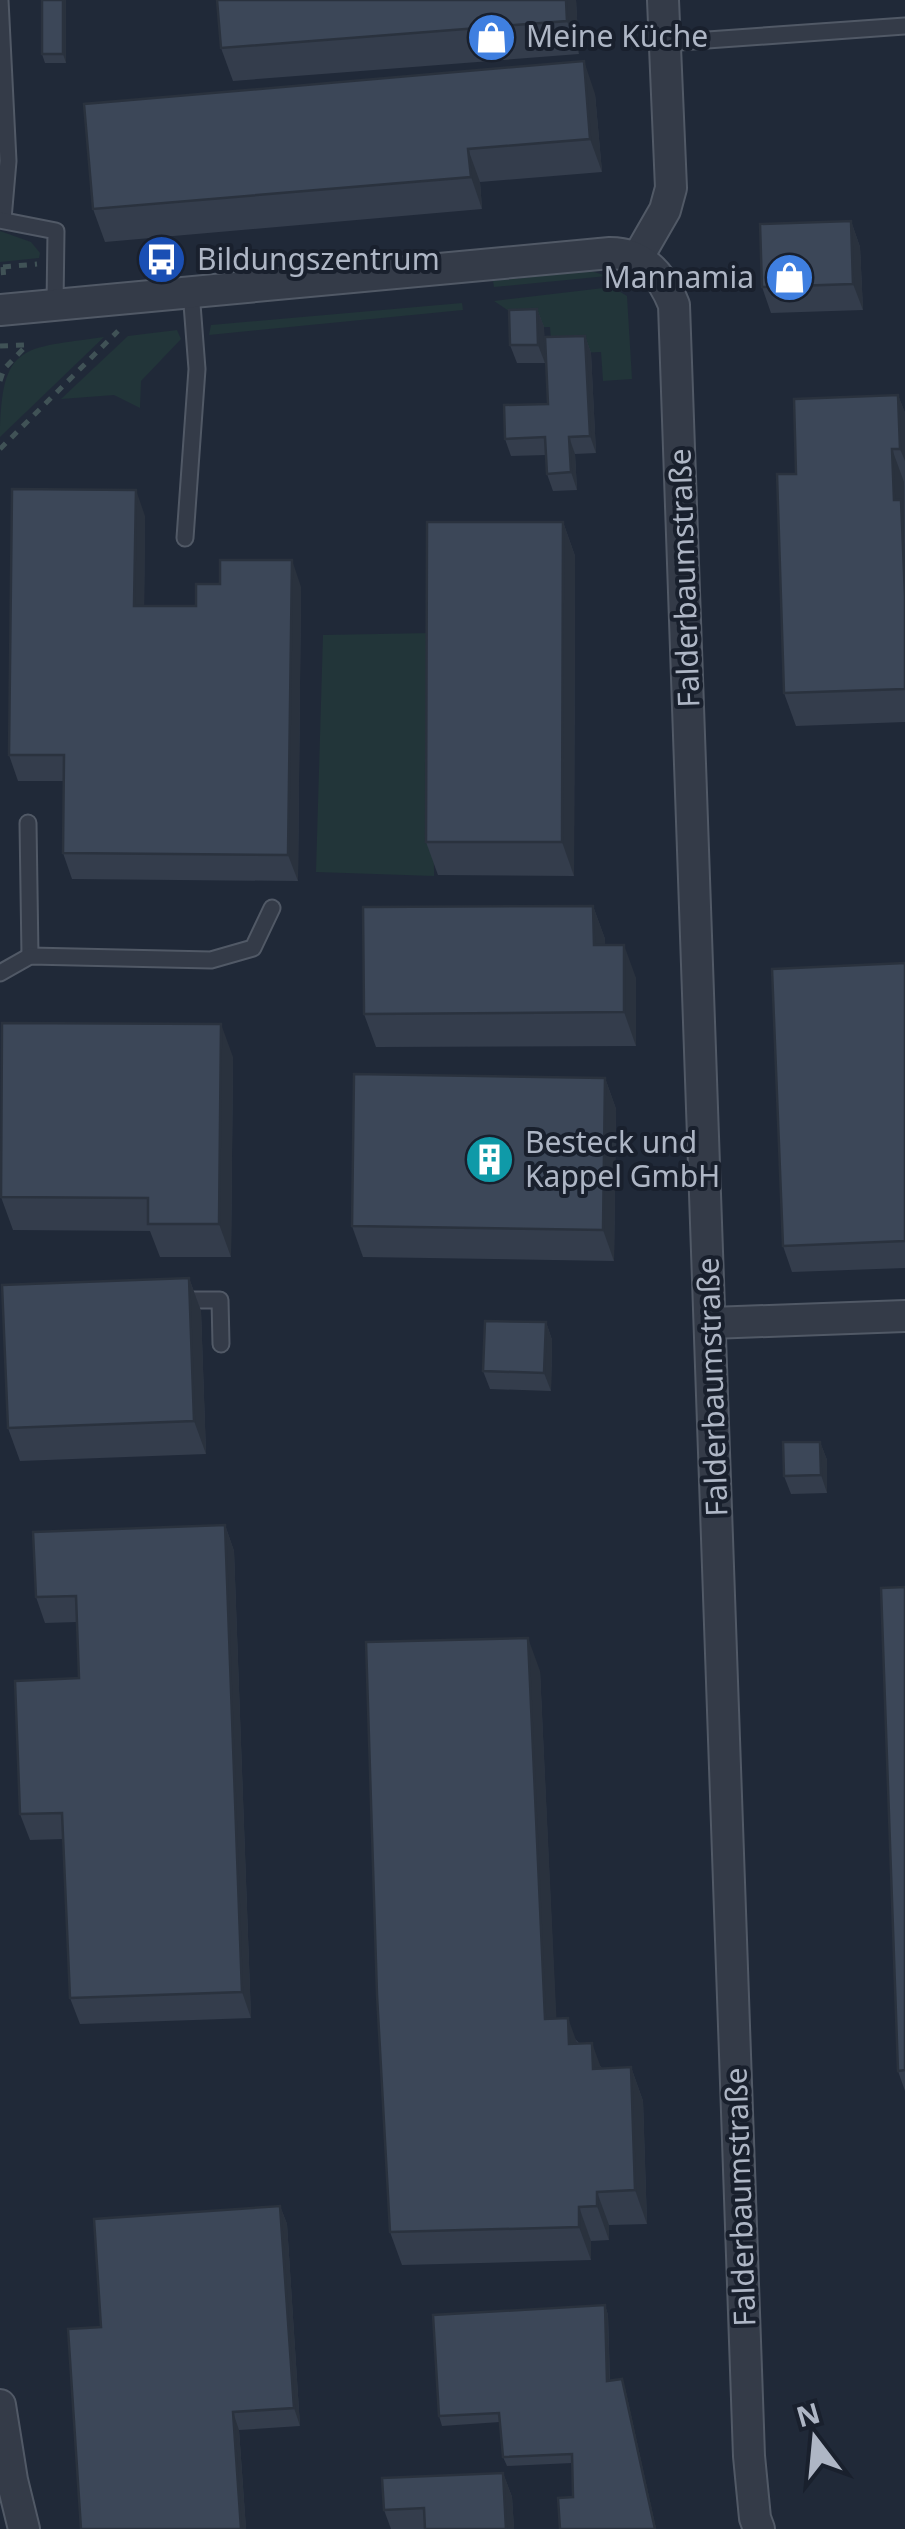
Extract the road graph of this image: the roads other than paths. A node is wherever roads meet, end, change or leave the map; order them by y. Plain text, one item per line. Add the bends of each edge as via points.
1 (0, 0) edge
2 (663, 0) edge
3 (905, 26) edge
4 (664, 42) junction
5 (1, 220) edge
6 (638, 258) junction
7 (190, 291) junction
8 (55, 305) junction
9 (0, 310) edge
10 (185, 538) dead end
11 (28, 823) dead end
12 (272, 908) dead end
13 (30, 956) junction
14 (0, 973) edge
15 (165, 1300) edge
16 (905, 1316) edge
17 (711, 1323) junction
18 (221, 1344) dead end
19 (0, 2405) edge
20 (6, 2481) edge
21 (24, 2529) edge
22 (759, 2529) edge

1 - 5 lane via 8,161
2 - 4 street
3 - 4 lane
4 - 6 street via 671,188
5 - 8 lane via 56,231
6 - 7 street via 610,252
6 - 17 street, Falderbaumstraße via 665,285 676,329
7 - 8 street
7 - 10 lane via 197,369
8 - 9 street
11 - 13 lane
12 - 13 lane via 253,948 212,960
13 - 14 lane
15 - 18 lane via 220,1300
16 - 17 street
17 - 22 street, Falderbaumstraße via 748,2456
19 - 20 street
20 - 21 street

